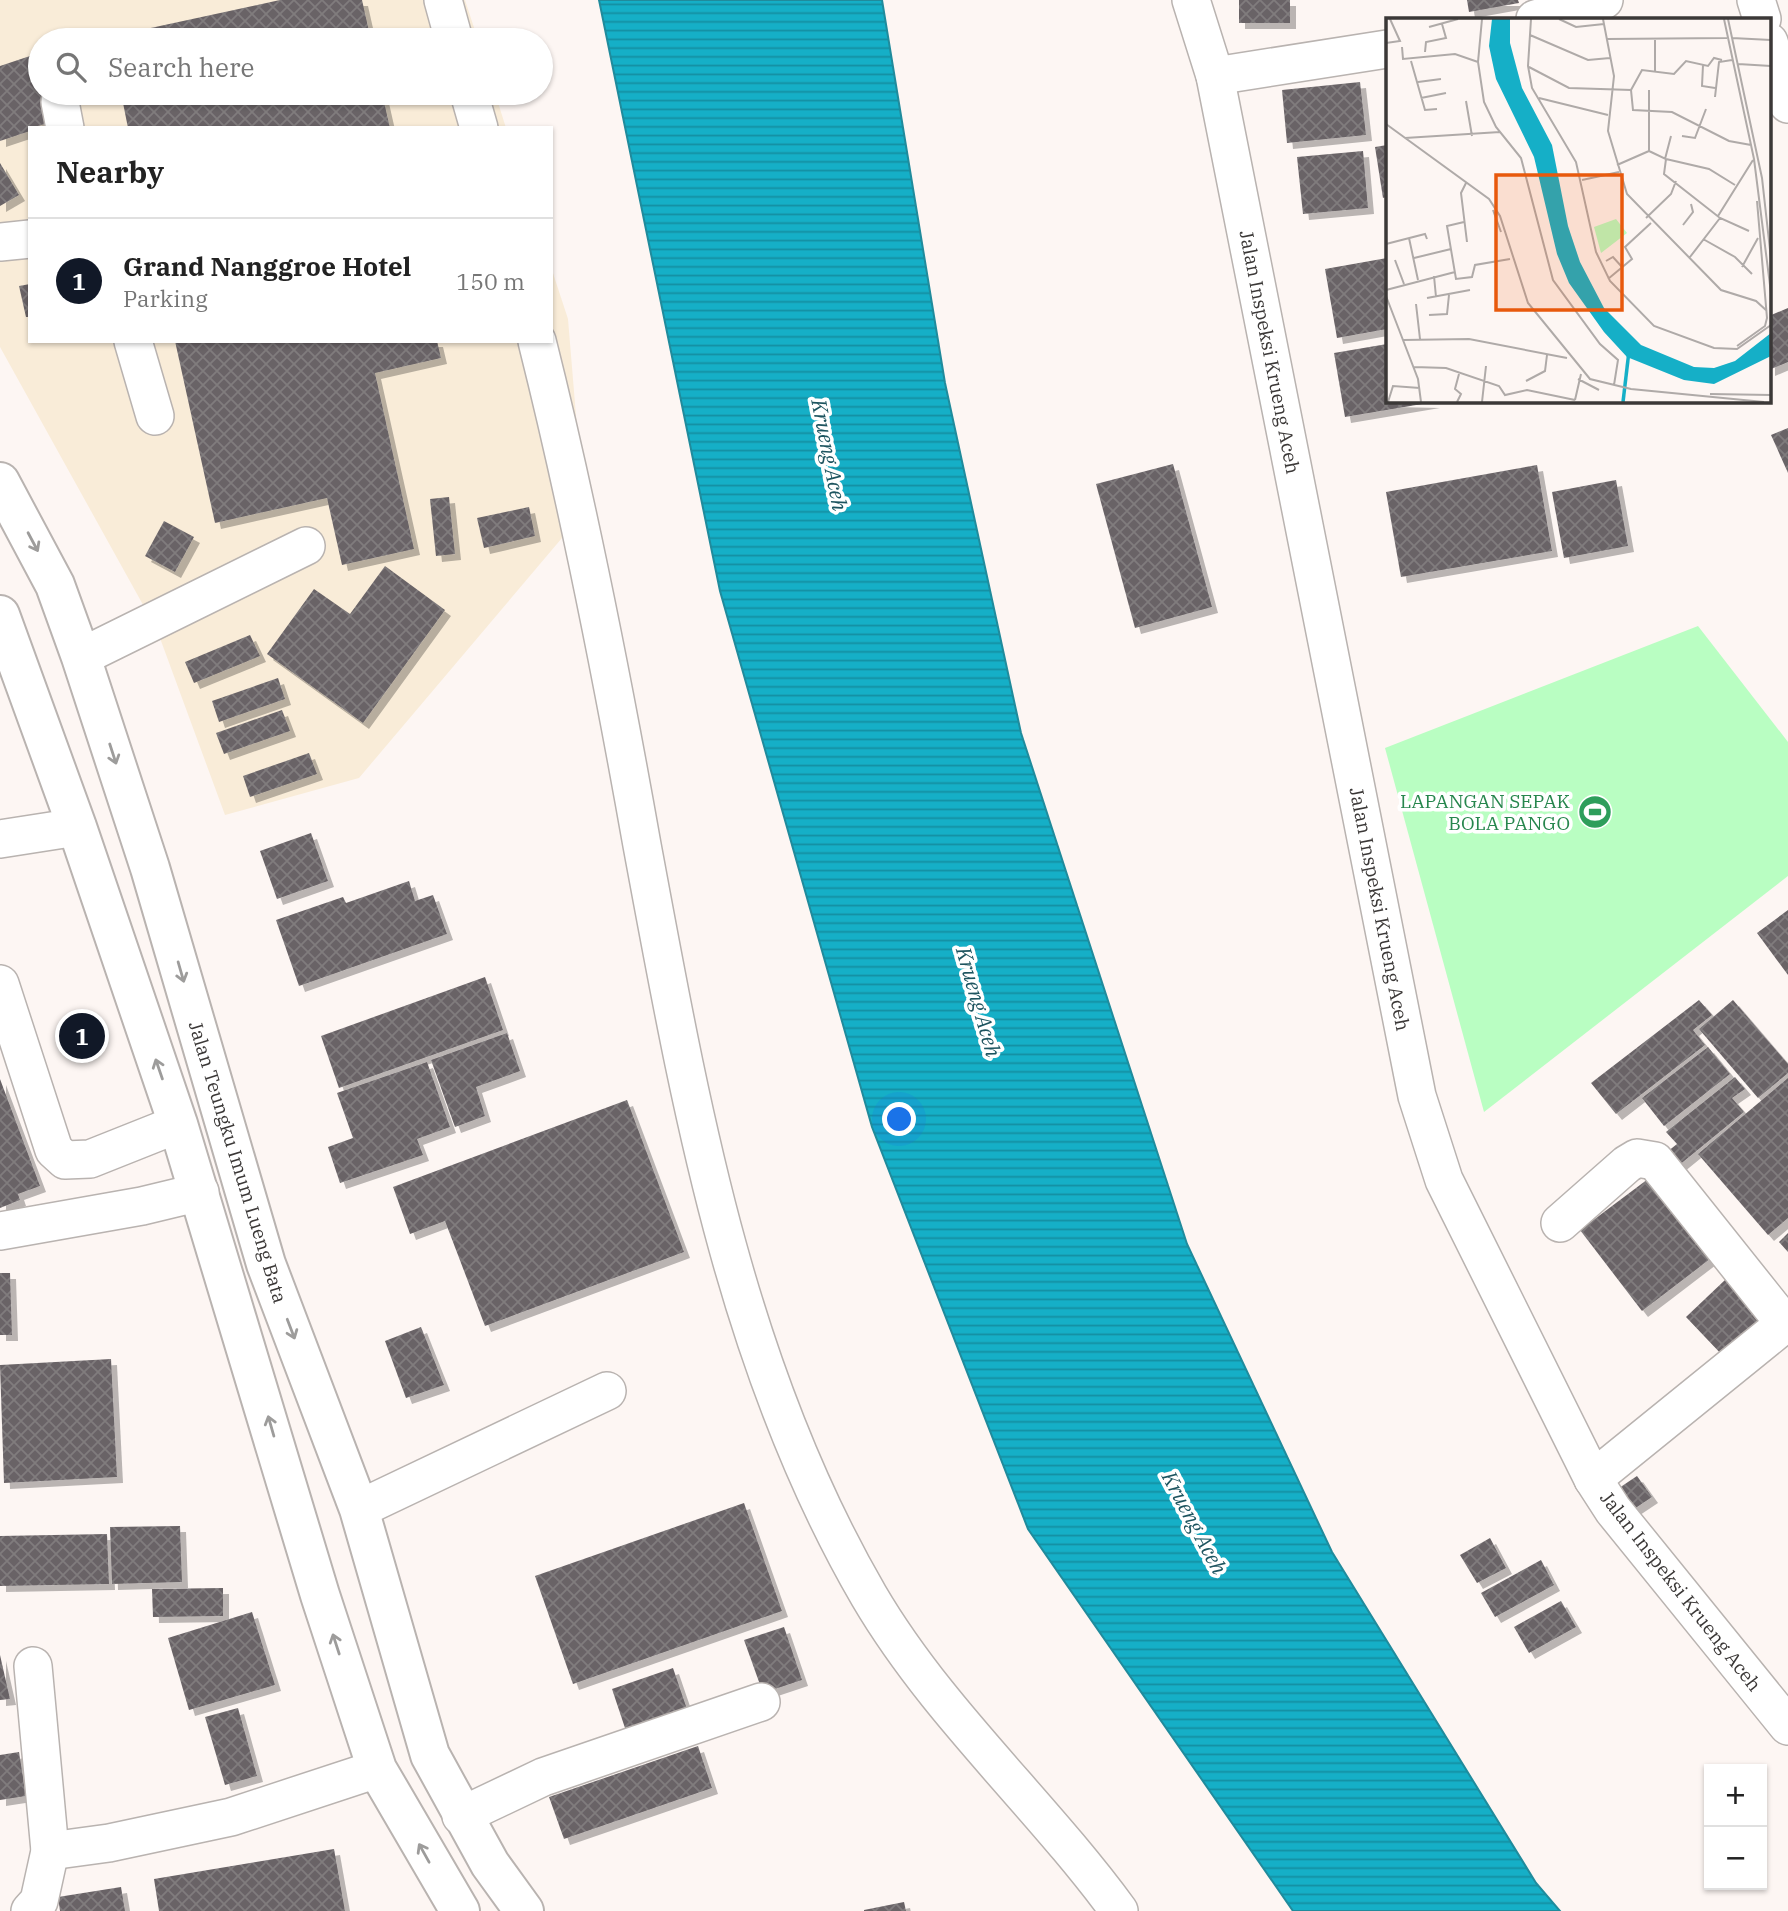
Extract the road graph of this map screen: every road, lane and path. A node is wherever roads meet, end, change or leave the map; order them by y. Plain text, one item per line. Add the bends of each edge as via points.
1 (443, 0) edge
2 (1191, 0) edge
3 (1604, 0) edge
4 (1756, 0) edge
5 (1539, 18) edge
6 (1762, 18) edge
7 (451, 28) edge
8 (1770, 45) edge
9 (1386, 48) edge
10 (1215, 76) junction
11 (1788, 104) edge
12 (472, 105) edge
13 (478, 126) edge
14 (28, 239) edge
15 (0, 242) edge
16 (134, 343) edge
17 (538, 343) edge
18 (155, 416) dead end
19 (0, 482) edge
20 (306, 546) dead end
21 (0, 615) edge
22 (81, 657) junction
23 (77, 827) junction
24 (0, 839) edge
25 (0, 984) edge
26 (178, 1124) junction
27 (200, 1192) junction
28 (1560, 1223) dead end
29 (0, 1231) edge
30 (1787, 1322) edge
31 (607, 1391) dead end
32 (1593, 1479) junction
33 (359, 1509) junction
34 (33, 1666) dead end
35 (761, 1702) dead end
36 (1788, 1726) edge
37 (430, 1755) junction
38 (377, 1769) junction
39 (461, 1816) junction
40 (50, 1851) junction
41 (30, 1911) edge
42 (460, 1911) edge
43 (524, 1911) edge
44 (1119, 1911) edge

1 - 7 street
2 - 10 street, Jalan Inspeksi Krueng Aceh
3 - 5 street
4 - 6 street
8 - 11 street
9 - 10 street
10 - 32 street, Jalan Inspeksi Krueng Aceh via 1417,1096 1444,1180
12 - 13 street
14 - 15 street
16 - 18 street
17 - 44 street via 572,479 682,1062 719,1222 775,1398 815,1492 869,1596 906,1652
19 -> 22 highway, Jalan Teungku Imum Lueng Bata via 55,585
20 - 22 street
21 - 23 highway
22 -> 33 highway, Jalan Teungku Imum Lueng Bata via 150,868 266,1264
23 - 24 street
26 -> 23 highway
25 - 26 street via 54,1150 65,1160 90,1159
26 - 27 highway
27 - 29 street
38 -> 27 highway
28 - 30 street via 1627,1164 1637,1158 1656,1161
30 - 32 street
31 - 33 street
32 - 36 street, Jalan Inspeksi Krueng Aceh via 1613,1510
33 - 37 highway, Jalan Teungku Imum Lueng Bata
34 - 40 street
35 - 39 street via 543,1777
37 - 38 highway
37 - 39 highway, Jalan Teungku Imum Lueng Bata
38 - 40 street via 230,1817
42 -> 38 highway
39 - 43 highway, Jalan Teungku Imum Lueng Bata
40 - 41 street via 38,1901

